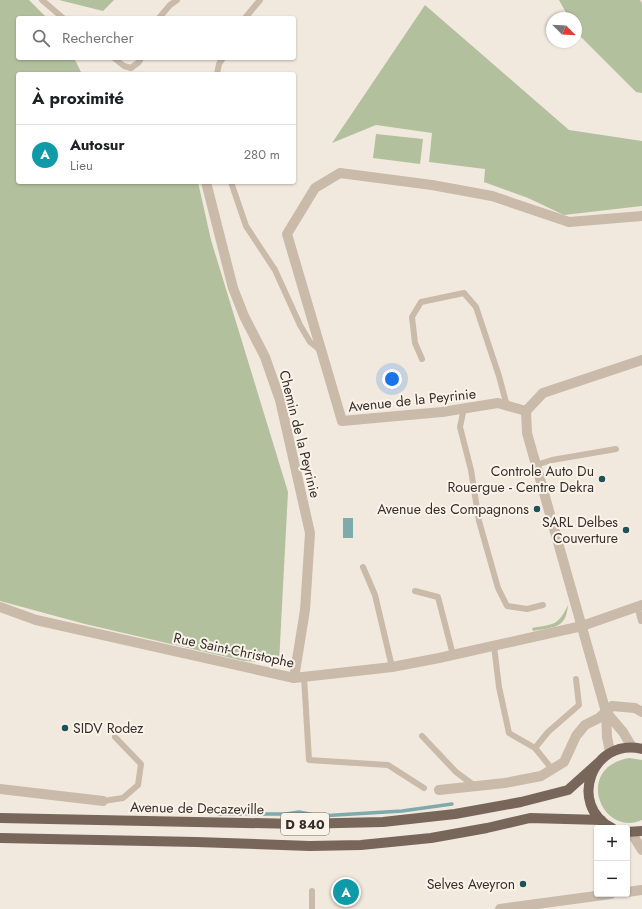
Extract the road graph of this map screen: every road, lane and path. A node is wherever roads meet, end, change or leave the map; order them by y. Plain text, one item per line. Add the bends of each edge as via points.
1 (42, 0) edge
2 (177, 0) edge
3 (260, 0) edge
4 (61, 16) edge
5 (162, 16) edge
6 (247, 16) edge
7 (116, 60) edge
8 (140, 60) edge
9 (221, 60) edge
10 (217, 72) edge
11 (207, 184) edge
12 (232, 184) edge
13 (642, 216) edge
14 (321, 350) junction
15 (422, 359) dead end
16 (642, 360) edge
17 (507, 406) junction
18 (464, 408) junction
19 (526, 411) junction
20 (616, 449) dead end
21 (536, 465) junction
22 (364, 567) dead end
23 (415, 590) dead end
24 (543, 605) dead end
25 (640, 606) edge
26 (0, 607) edge
27 (641, 621) dead end
28 (582, 626) junction
29 (494, 646) junction
30 (453, 655) junction
31 (392, 667) junction
32 (299, 678) junction
33 (576, 678) dead end
34 (606, 712) junction
35 (642, 712) edge
36 (422, 736) dead end
37 (115, 737) dead end
38 (536, 748) junction
39 (637, 748) edge
40 (610, 752) junction
41 (597, 764) junction
42 (552, 769) junction
43 (475, 786) junction
44 (424, 788) dead end
45 (0, 789) edge
46 (439, 790) dead end
47 (103, 801) joint
48 (0, 818) edge
49 (601, 820) junction
50 (608, 825) edge
51 (642, 830) edge
52 (630, 832) edge
53 (630, 833) edge
54 (0, 838) edge
55 (642, 850) edge
56 (642, 890) edge
57 (312, 891) dead end
58 (630, 892) edge
59 (594, 896) edge
60 (312, 909) edge
61 (500, 909) edge

1 - 4 lane
2 - 5 lane
3 - 6 lane
7 - 8 lane via 131,68
9 - 10 lane
11 - 32 street, Chemin de la Peyrinie via 233,288 265,357 280,400 310,533
12 - 14 lane via 246,226 275,270 310,342
13 - 14 street, Avenue de la Peyrinie via 569,222 492,196 340,173 315,188 287,234
14 - 18 street, Avenue de la Peyrinie via 342,422
15 - 17 lane via 415,343 412,317 421,302 464,293 476,307
16 - 19 street via 543,393
17 - 18 street, Avenue de la Peyrinie via 498,403
17 - 19 street, Avenue de la Peyrinie
18 - 24 lane via 460,427 471,470 479,521 498,588 506,606 527,609
19 - 21 street via 527,433
20 - 21 lane
21 - 28 street
22 - 31 lane via 375,595
23 - 30 lane via 438,597
25 - 27 lane
25 - 28 street, Rue Saint-Christophe
26 - 32 street, Rue Saint-Christophe via 36,620
28 - 29 street, Rue Saint-Christophe
28 - 34 street
29 - 30 street, Rue Saint-Christophe
29 - 38 lane via 509,734
30 - 31 street, Rue Saint-Christophe
31 - 32 street, Rue Saint-Christophe
32 - 44 lane via 309,760 388,764
33 - 38 lane via 579,705 548,732
34 - 35 street via 612,706 635,708
34 - 39 street
34 - 40 street
34 - 42 street via 585,725 576,736 564,762
36 - 43 lane via 456,772
37 - 47 lane via 142,764 138,784 123,798
38 - 42 lane
39 - 40 main road
40 - 41 main road, Avenue de Decazeville
41 - 48 main road, Avenue de Decazeville / D 840 via 568,790 455,814 383,822 298,824
41 - 49 main road via 590,778 588,793 592,808
42 - 43 street via 541,776
43 - 46 street
45 - 47 street
49 - 50 main road
49 - 54 main road, D 840 via 530,818 431,838 361,845
51 - 52 main road
53 - 55 street
56 - 58 street
57 - 60 lane
59 - 61 street

